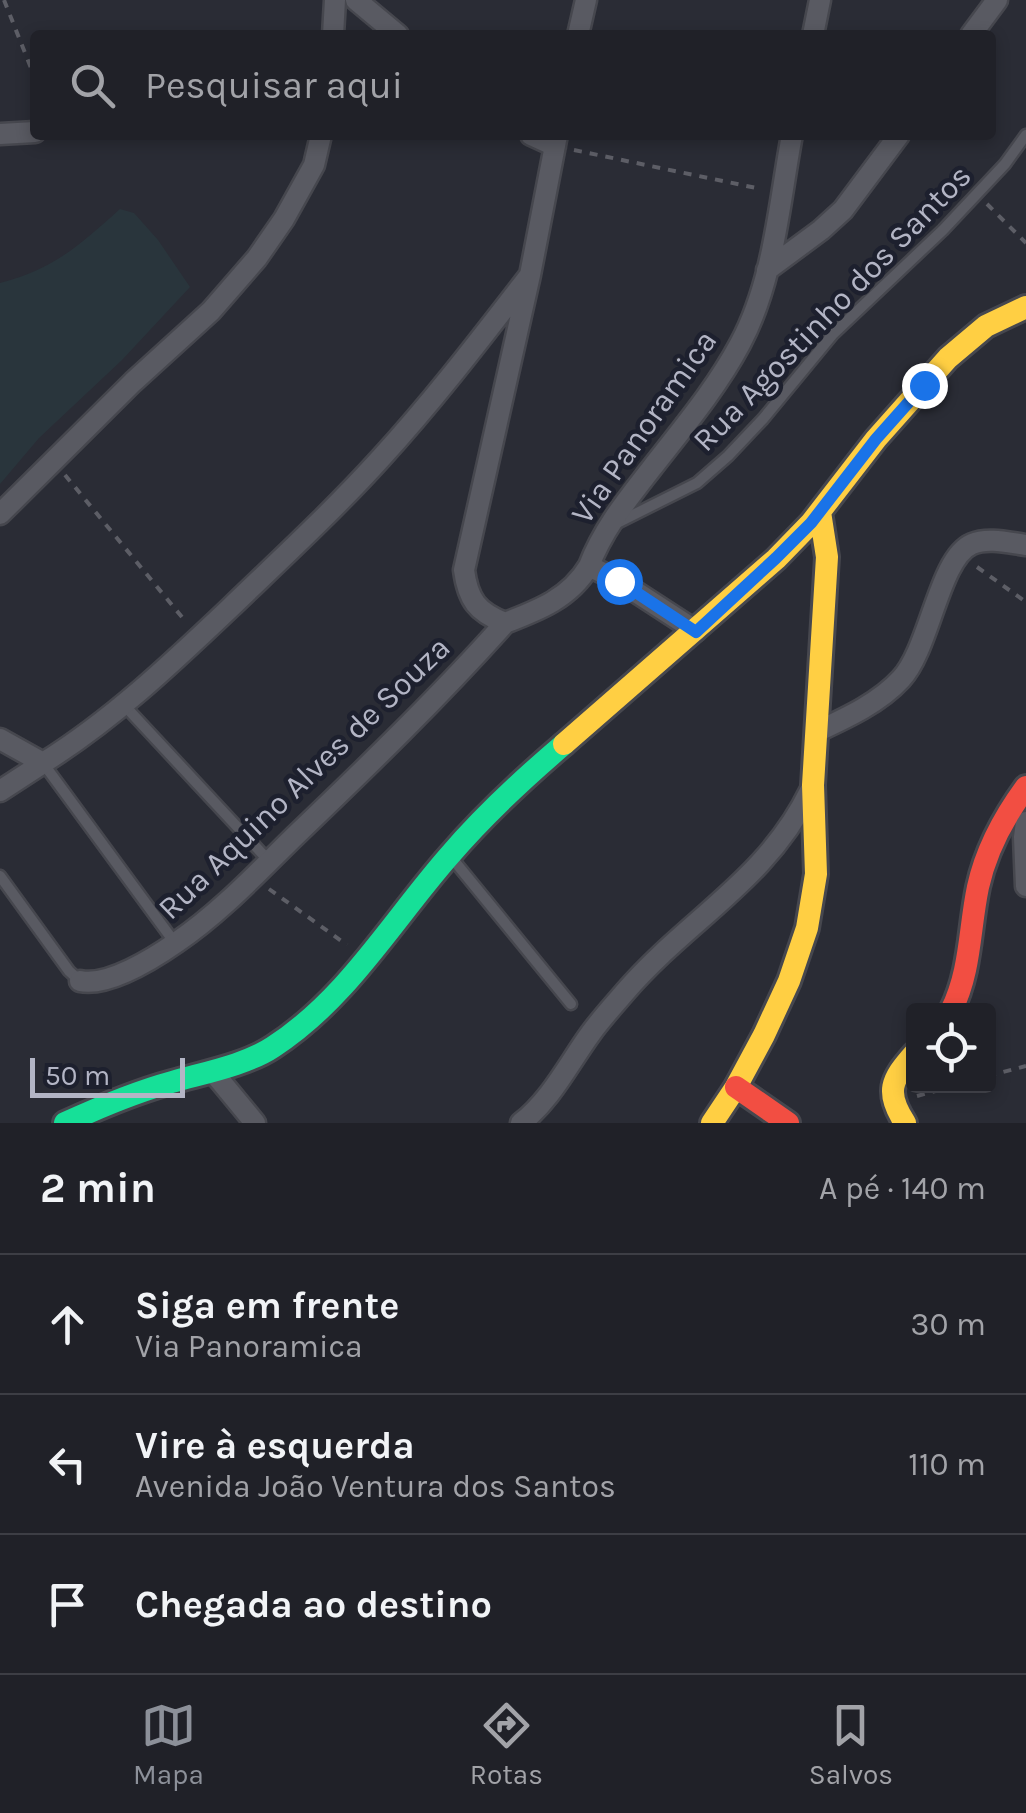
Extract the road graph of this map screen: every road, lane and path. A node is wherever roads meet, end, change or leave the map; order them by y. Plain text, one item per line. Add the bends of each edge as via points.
1 (4, 0) edge
2 (334, 0) edge
3 (356, 0) edge
4 (586, 0) edge
5 (820, 0) edge
6 (996, 0) edge
7 (333, 30) edge
8 (392, 30) edge
9 (579, 30) edge
10 (813, 30) edge
11 (975, 30) edge
12 (30, 65) edge
13 (30, 132) edge
14 (1, 135) edge
15 (1026, 135) edge
16 (320, 140) edge
17 (791, 140) edge
18 (895, 140) edge
19 (556, 141) edge
20 (781, 193) junction
21 (976, 193) junction
22 (1026, 243) edge
23 (768, 270) junction
24 (530, 275) junction
25 (1026, 294) edge
26 (1026, 308) edge
27 (1002, 318) junction
28 (53, 460) junction
29 (820, 512) junction
30 (0, 514) edge
31 (608, 527) junction
32 (1026, 544) edge
33 (960, 554) junction
34 (590, 566) junction
35 (1026, 602) edge
36 (506, 623) junction
37 (696, 632) junction
38 (199, 638) junction
39 (123, 704) junction
40 (816, 732) junction
41 (0, 738) edge
42 (42, 762) junction
43 (813, 785) junction
44 (1026, 787) edge
45 (0, 791) edge
46 (1026, 822) edge
47 (449, 855) junction
48 (270, 861) junction
49 (0, 876) edge
50 (252, 878) junction
51 (1026, 886) edge
52 (176, 944) junction
53 (352, 949) dead end
54 (80, 981) joint
55 (956, 1003) edge
56 (570, 1004) dead end
57 (906, 1063) edge
58 (1026, 1066) edge
59 (213, 1072) junction
60 (996, 1074) edge
61 (736, 1087) junction
62 (940, 1093) edge
63 (899, 1113) edge
64 (66, 1123) edge
65 (255, 1123) edge
66 (521, 1123) edge
67 (712, 1123) edge
68 (788, 1123) edge

1 - 12 path
2 - 7 street
3 - 8 street
4 - 9 street
5 - 10 street
6 - 11 street
13 - 14 street
15 - 21 lane, Rua Agostinho dos Santos
16 - 28 street via 314,165 257,258 211,311
17 - 20 street, Via Panoramica
18 - 23 street via 843,210
19 - 20 path
19 - 24 street
20 - 23 street, Via Panoramica
21 - 22 path
21 - 31 lane, Rua Agostinho dos Santos via 833,334 728,456 697,482
23 - 31 street, Via Panoramica via 725,369
24 - 36 street via 464,570 476,606
24 - 38 street via 381,458
25 - 27 street
26 - 27 main road
27 - 29 main road via 948,358
28 - 30 street
28 - 38 path
29 - 37 main road
29 - 40 main road via 827,558
31 - 34 street, Via Panoramica
32 - 33 street via 976,542
33 - 35 path
33 - 40 street via 902,678
34 - 36 street via 558,600
34 - 37 street, Via Panoramica
36 - 48 street, Rua Aquino Alves de Souza
37 - 47 main road via 516,785
38 - 39 street
39 - 42 street
39 - 48 lane
40 - 43 main road
41 - 42 street
42 - 45 street
42 - 52 lane
43 - 61 main road via 816,874 807,928 789,981
43 - 66 street via 779,843 629,988
44 - 55 main road via 986,858 970,961
46 - 51 street
47 - 56 lane
47 - 59 main road via 318,1012 271,1049
48 - 50 street, Rua Aquino Alves de Souza
49 - 54 lane
50 - 52 street, Rua Aquino Alves de Souza
50 - 53 path
52 - 54 street, Rua Aquino Alves de Souza via 112,979
57 - 63 main road via 890,1086
58 - 60 path
59 - 64 main road
59 - 65 street
61 - 67 main road
61 - 68 main road
62 - 63 path

